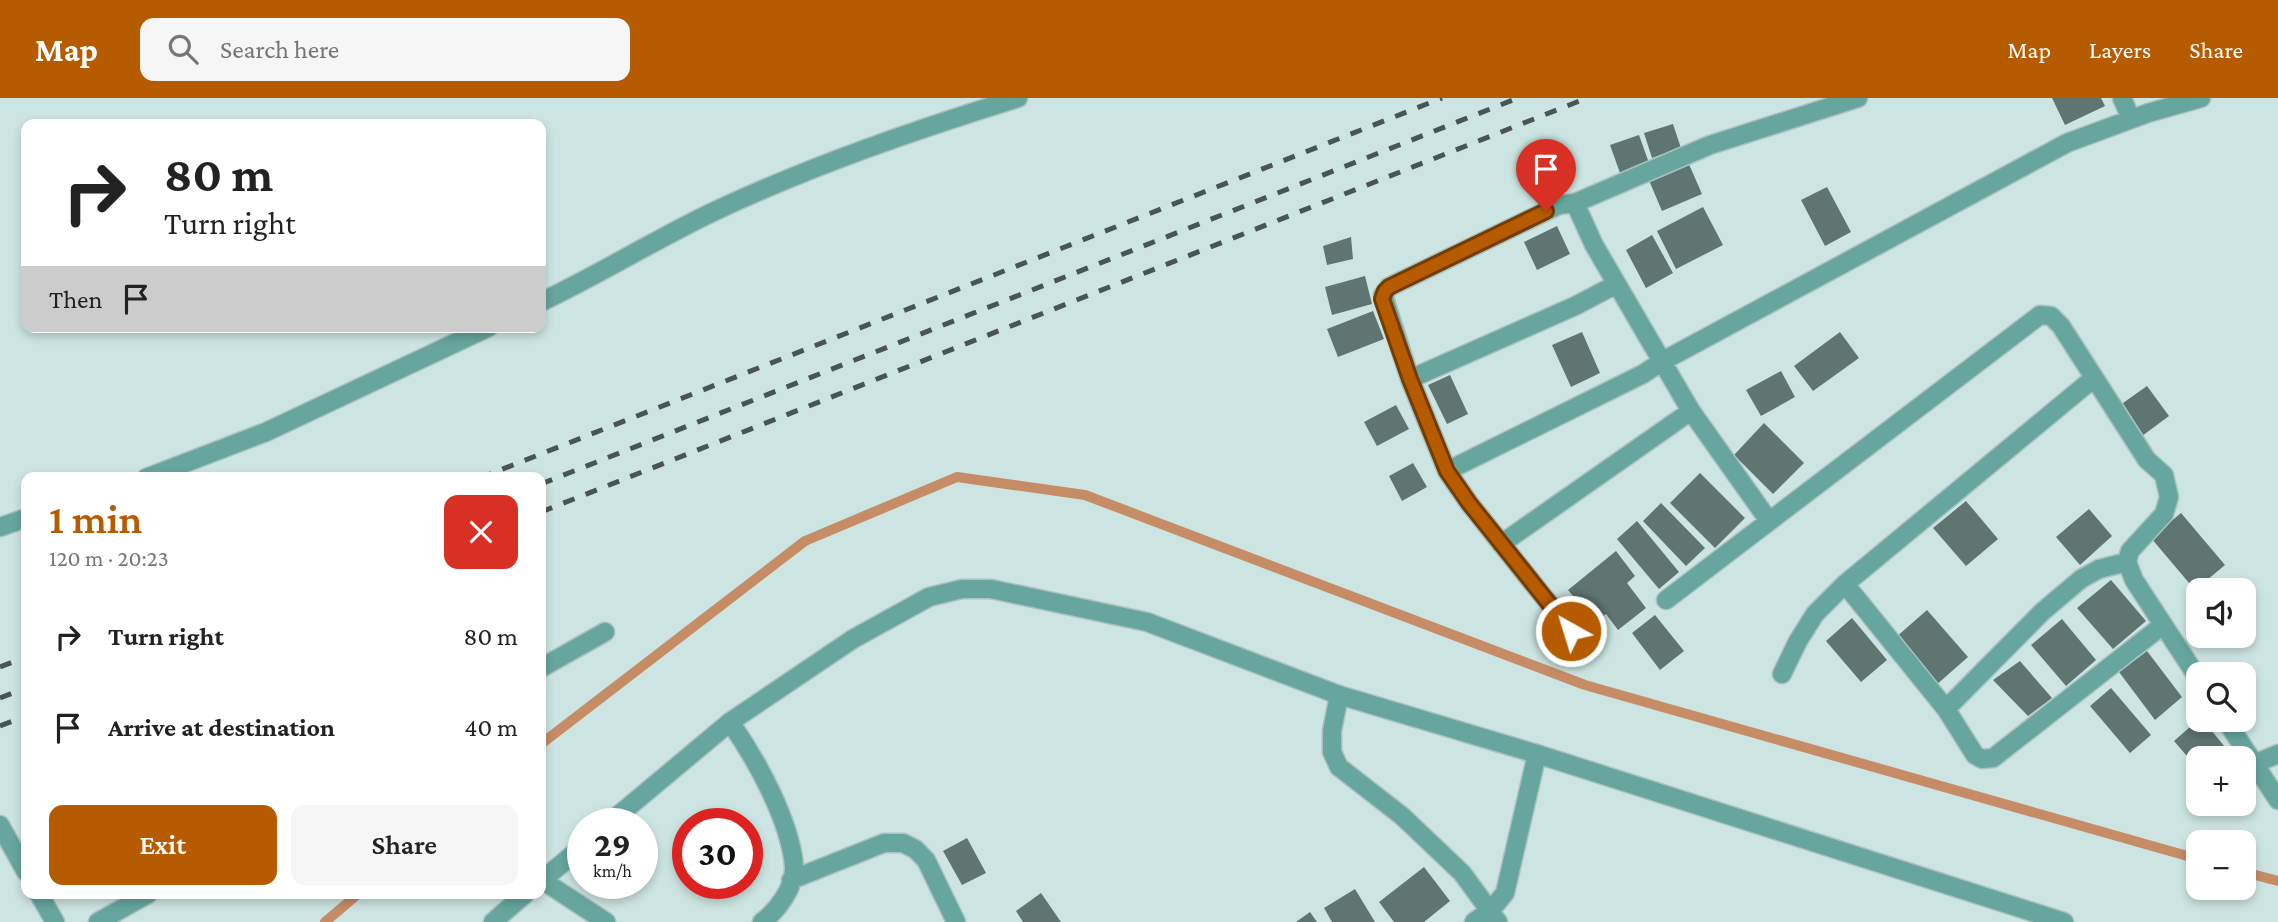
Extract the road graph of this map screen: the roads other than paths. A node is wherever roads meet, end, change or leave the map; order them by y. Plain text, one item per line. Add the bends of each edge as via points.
1 (1018, 98) edge
2 (1858, 98) edge
3 (2122, 98) edge
4 (2201, 98) edge
5 (2131, 119) junction
6 (1575, 203) junction
7 (1617, 284) junction
8 (546, 299) edge
9 (476, 333) edge
10 (1661, 362) junction
11 (1410, 379) junction
12 (2094, 379) junction
13 (1690, 411) junction
14 (1447, 471) junction
15 (162, 472) edge
16 (21, 520) edge
17 (1769, 522) junction
18 (0, 527) edge
19 (1501, 544) junction
20 (2127, 562) junction
21 (1845, 584) junction
22 (1666, 600) dead end
23 (2163, 625) junction
24 (1571, 631) dead end
25 (605, 632) dead end
26 (2187, 662) edge
27 (546, 665) edge
28 (1782, 674) dead end
29 (1339, 695) junction
30 (1946, 709) junction
31 (730, 722) junction
32 (1537, 754) junction
33 (2278, 754) edge
34 (2256, 763) edge
35 (2256, 767) edge
36 (2278, 800) edge
37 (627, 808) edge
38 (0, 825) edge
39 (567, 859) edge
40 (21, 863) edge
41 (546, 877) edge
42 (791, 880) junction
43 (546, 884) edge
44 (42, 899) edge
45 (139, 899) edge
46 (519, 899) edge
47 (1494, 917) edge
48 (55, 922) edge
49 (97, 922) edge
50 (493, 922) edge
51 (606, 922) edge
52 (762, 922) edge
53 (956, 922) edge
54 (1474, 922) edge
55 (2064, 922) edge

1 - 8 street via 799,174 713,212
2 - 6 street via 1710,145
3 - 5 street
4 - 5 street
5 - 10 street via 2067,143
6 - 7 street
6 - 11 street via 1532,216 1385,291 1382,299
7 - 10 street
7 - 11 street
9 - 15 street via 266,432
10 - 13 street
10 - 14 street
11 - 14 street
12 - 17 street via 2061,326 2051,316 2040,315
12 - 20 street via 2147,460 2164,475 2169,497 2164,514 2130,551
12 - 21 street
13 - 17 street
13 - 19 street
14 - 19 street
16 - 18 street
17 - 22 street
19 - 24 street
20 - 23 street
20 - 30 street via 2081,579
21 - 28 street via 1815,614
21 - 30 street
23 - 26 street
23 - 30 street via 1993,758 1975,755
25 - 27 street
29 - 31 street via 1147,622 991,589 962,589 929,597 898,612
29 - 32 street
29 - 47 street via 1332,731 1332,752 1339,767 1402,816 1462,873
31 - 37 street
31 - 42 street via 765,778 779,813 794,869
32 - 47 street via 1509,881
32 - 55 street
33 - 34 street
35 - 36 street
38 - 40 street
39 - 41 street
42 - 52 street via 788,891
42 - 53 street via 884,843 903,843 926,860
43 - 51 street
44 - 48 street
45 - 49 street
46 - 50 street
47 - 54 street

